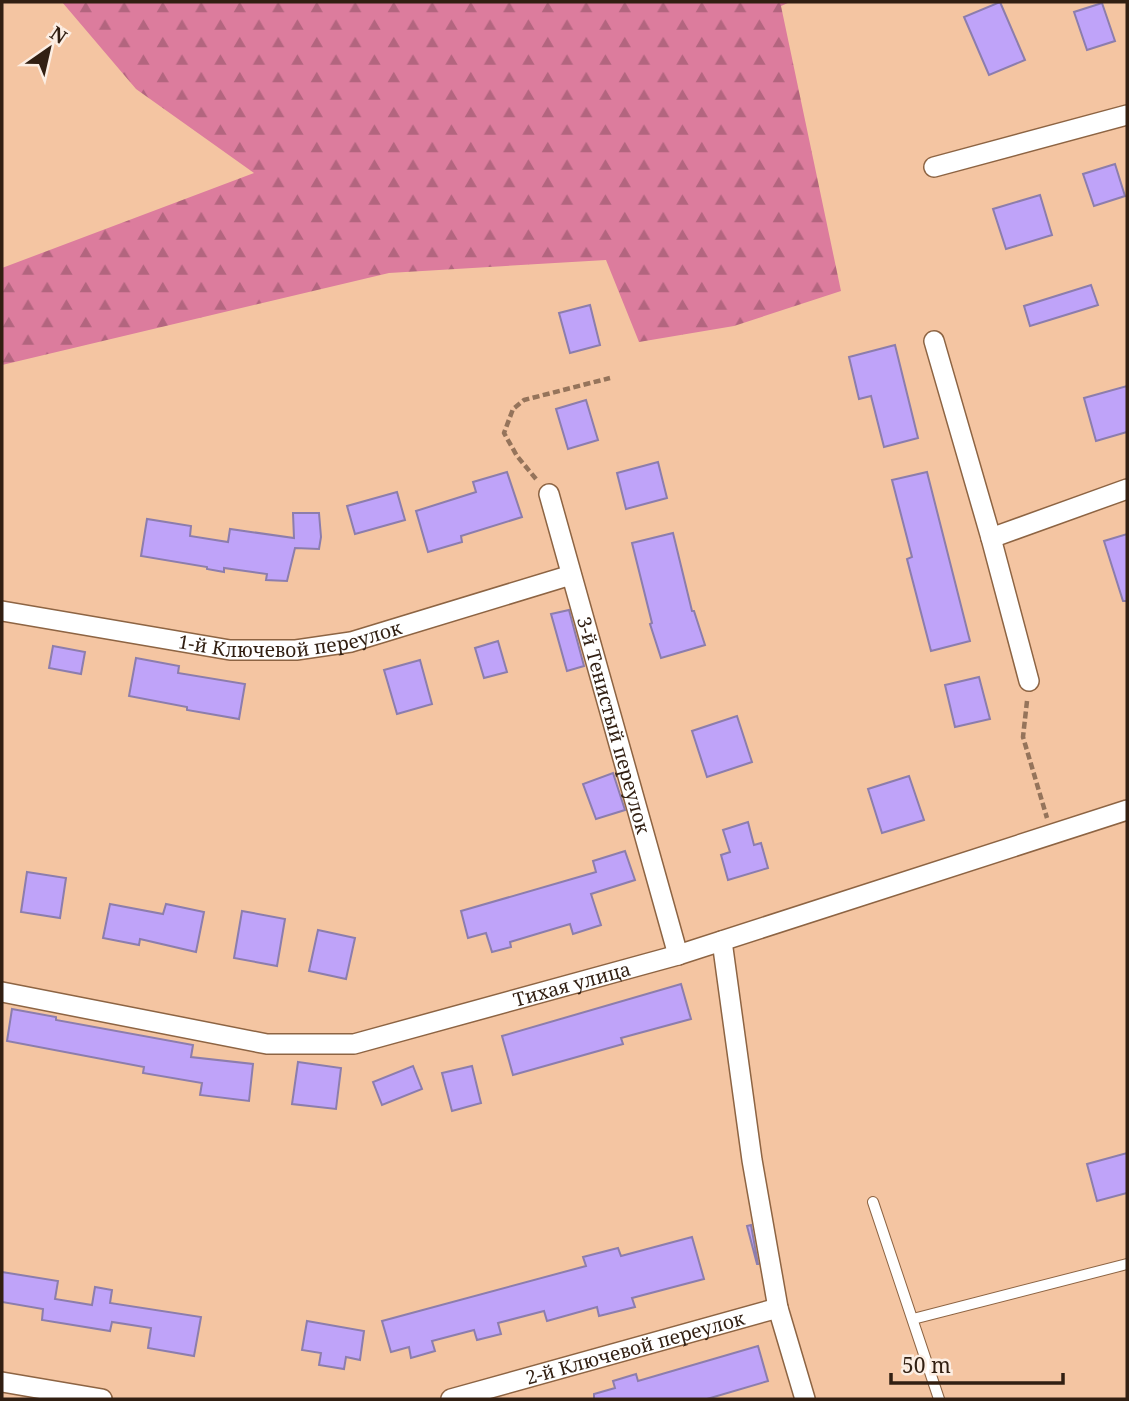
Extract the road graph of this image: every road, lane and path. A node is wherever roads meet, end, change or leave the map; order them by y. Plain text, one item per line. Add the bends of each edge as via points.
1 (1127, 115) edge
2 (934, 167) dead end
3 (934, 341) dead end
4 (610, 378) dead end
5 (1127, 489) edge
6 (549, 494) joint
7 (992, 538) junction
8 (571, 575) junction
9 (2, 611) edge
10 (1029, 681) joint
11 (1127, 810) edge
12 (1053, 835) junction
13 (722, 941) junction
14 (678, 955) junction
15 (2, 992) edge
16 (873, 1202) dead end
17 (1127, 1265) edge
18 (778, 1308) junction
19 (913, 1319) junction
20 (2, 1382) edge
21 (102, 1399) edge
22 (451, 1399) edge
23 (805, 1399) edge
24 (939, 1399) edge

1 - 2 street
3 - 7 street
4 - 6 path via 524,400 513,409 505,433 517,456
5 - 7 street
6 - 8 street, 3-й Тенистый переулок
7 - 10 street
8 - 9 street, 1-й Ключевой переулок via 351,642 296,650 230,650
8 - 14 street, 3-й Тенистый переулок
10 - 12 path via 1023,737
11 - 12 street, Тихая улица
12 - 13 street, Тихая улица
13 - 14 street, Тихая улица
13 - 18 street
14 - 15 street, Тихая улица via 354,1044 267,1044
16 - 19 lane
17 - 19 lane
18 - 22 street, 2-й Ключевой переулок
18 - 23 street
19 - 24 lane
20 - 21 street

